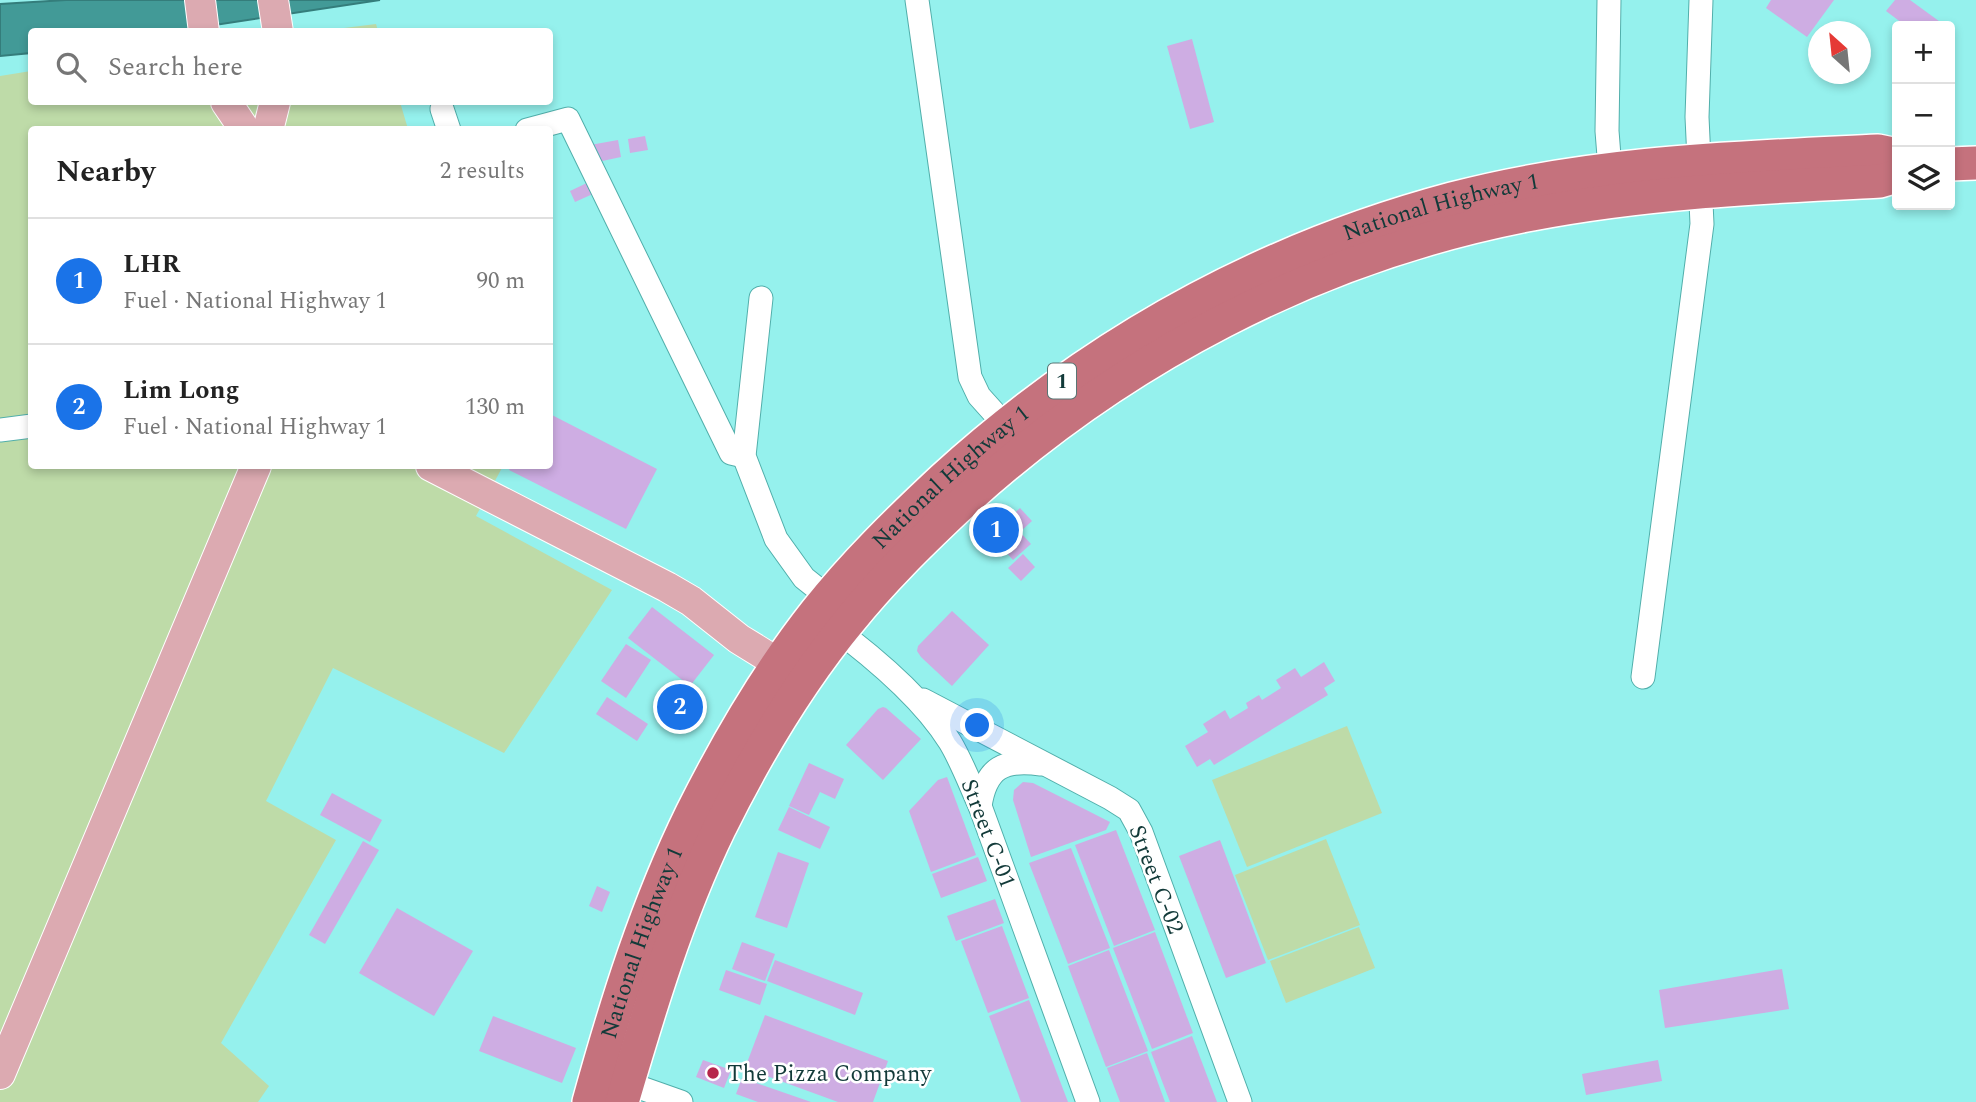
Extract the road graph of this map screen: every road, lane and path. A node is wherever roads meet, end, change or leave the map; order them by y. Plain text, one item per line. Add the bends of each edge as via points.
1 (200, 0) edge
2 (273, 0) edge
3 (917, 0) edge
4 (1609, 0) edge
5 (1701, 0) edge
6 (204, 28) edge
7 (277, 28) edge
8 (228, 105) edge
9 (274, 105) edge
10 (242, 126) edge
11 (269, 126) edge
12 (542, 126) edge
13 (1892, 154) edge
14 (1976, 163) edge
15 (1955, 164) edge
16 (1610, 169) junction
17 (1700, 175) junction
18 (1892, 177) edge
19 (761, 298) dead end
20 (1006, 425) junction
21 (28, 426) edge
22 (0, 430) edge
23 (744, 456) junction
24 (255, 469) edge
25 (437, 469) edge
26 (834, 615) junction
27 (792, 672) junction
28 (1643, 677) dead end
29 (911, 694) junction
30 (1049, 765) junction
31 (980, 806) junction
32 (0, 1074) edge
33 (609, 1090) edge
34 (681, 1102) edge
35 (1088, 1102) edge
36 (1240, 1102) edge

1 - 6 main road
2 - 7 main road
3 - 20 street via 970,377 979,396
4 - 16 street
5 - 17 street
8 - 10 main road
9 - 11 main road
12 - 23 street via 568,119 731,453
13 - 17 highway, National Highway 1 / 1 via 1878,150
14 - 15 highway
16 - 17 highway, National Highway 1 / 1
16 - 20 highway, National Highway 1 / 1 via 1453,199 1260,267 1098,356
17 - 18 highway, National Highway 1 / 1 via 1880,181
17 - 26 highway, National Highway 1 / 1 via 1612,200 1460,230 1273,296 1114,383 1026,448 893,571
17 - 28 street via 1702,224
19 - 23 street
20 - 26 highway, National Highway 1 / 1 via 871,550
21 - 22 street
23 - 26 street, Street C-01 via 776,538
24 - 32 main road
25 - 27 main road via 667,587
26 - 27 highway, National Highway 1 / 1
26 - 29 street, Street C-01
27 - 33 highway, National Highway 1 / 1 via 721,758 674,853 629,972
29 - 30 street, Street C-02
29 - 31 street, Street C-01 via 949,740
30 - 31 street via 1006,764 983,786
30 - 36 street, Street C-02 via 1129,810 1136,820
31 - 35 street, Street C-01
33 - 34 street

